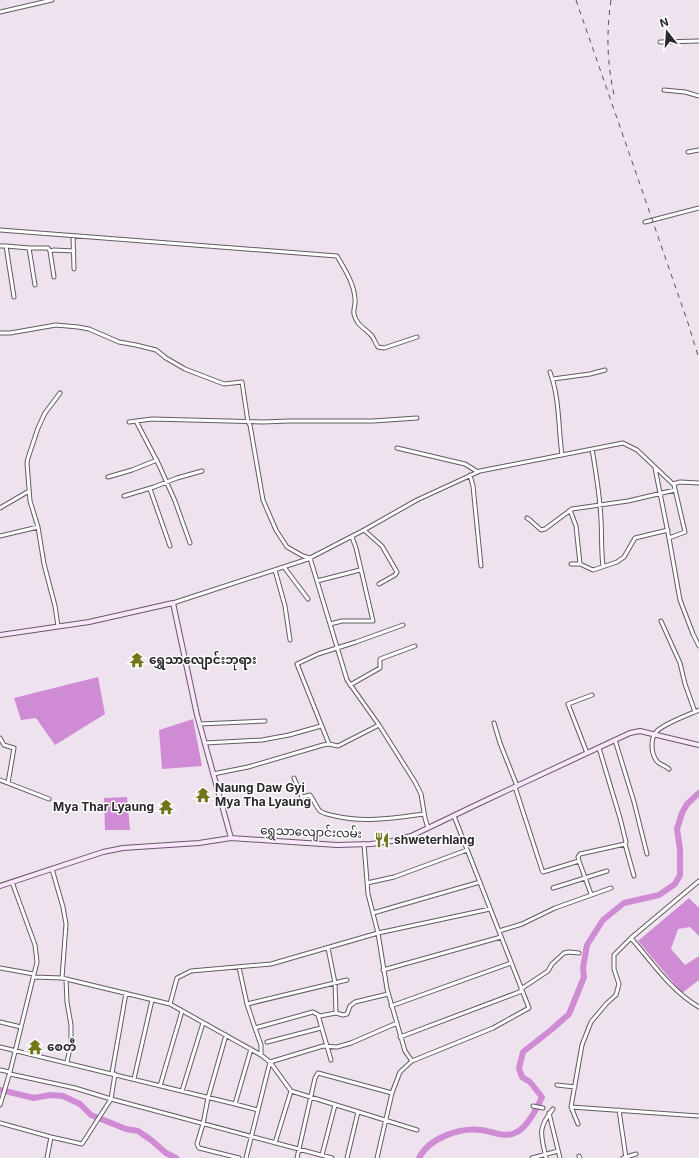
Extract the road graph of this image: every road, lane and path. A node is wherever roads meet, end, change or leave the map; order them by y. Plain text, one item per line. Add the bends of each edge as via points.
1 (52, 0) edge
2 (0, 12) edge
3 (699, 41) edge
4 (660, 42) dead end
5 (664, 90) dead end
6 (699, 96) edge
7 (699, 150) edge
8 (688, 152) dead end
9 (699, 208) edge
10 (645, 222) dead end
11 (0, 230) edge
12 (73, 236) junction
13 (0, 246) edge
14 (6, 246) junction
15 (29, 248) junction
16 (50, 251) junction
17 (74, 251) junction
18 (74, 269) dead end
19 (54, 277) dead end
20 (35, 285) dead end
21 (14, 297) dead end
22 (0, 333) edge
23 (417, 337) dead end
24 (605, 370) dead end
25 (550, 372) dead end
26 (553, 379) junction
27 (60, 393) dead end
28 (417, 418) dead end
29 (136, 421) junction
30 (129, 422) dead end
31 (248, 422) junction
32 (397, 448) dead end
33 (592, 449) junction
34 (562, 455) junction
35 (157, 460) junction
36 (655, 468) junction
37 (202, 471) dead end
38 (478, 472) junction
39 (470, 475) junction
40 (108, 477) dead end
41 (166, 481) junction
42 (673, 484) junction
43 (699, 484) edge
44 (150, 488) junction
45 (675, 490) junction
46 (29, 491) junction
47 (661, 494) junction
48 (124, 496) dead end
49 (600, 504) junction
50 (0, 508) edge
51 (570, 510) junction
52 (527, 518) dead end
53 (38, 528) junction
54 (364, 530) junction
55 (668, 530) junction
56 (0, 536) edge
57 (352, 537) junction
58 (669, 538) junction
59 (190, 543) dead end
60 (170, 546) dead end
61 (310, 558) junction
62 (571, 564) dead end
63 (580, 564) junction
64 (481, 566) dead end
65 (603, 566) junction
66 (284, 567) junction
67 (275, 570) junction
68 (360, 570) junction
69 (317, 581) junction
70 (379, 584) dead end
71 (308, 598) dead end
72 (173, 603) junction
73 (661, 621) dead end
74 (330, 624) junction
75 (403, 625) dead end
76 (58, 626) junction
77 (0, 635) edge
78 (290, 640) dead end
79 (416, 646) dead end
80 (699, 646) edge
81 (338, 649) junction
82 (350, 685) junction
83 (592, 694) dead end
84 (699, 710) edge
85 (695, 712) junction
86 (265, 721) dead end
87 (494, 723) dead end
88 (200, 724) junction
89 (379, 724) junction
90 (321, 726) junction
91 (654, 735) junction
92 (0, 738) edge
93 (615, 740) junction
94 (205, 743) junction
95 (329, 744) junction
96 (699, 745) edge
97 (599, 748) junction
98 (588, 753) junction
99 (669, 769) dead end
100 (213, 774) junction
101 (294, 778) dead end
102 (0, 780) edge
103 (8, 783) junction
104 (516, 786) junction
105 (49, 799) dead end
106 (424, 814) junction
107 (454, 816) junction
108 (428, 828) junction
109 (231, 838) junction
110 (364, 844) junction
111 (625, 844) junction
112 (467, 850) junction
113 (647, 854) dead end
114 (579, 861) junction
115 (52, 869) junction
116 (607, 871) dead end
117 (634, 876) dead end
118 (585, 878) junction
119 (699, 881) edge
120 (12, 882) junction
121 (480, 882) junction
122 (367, 883) junction
123 (0, 886) edge
124 (553, 888) dead end
125 (610, 888) dead end
126 (591, 894) junction
127 (490, 909) junction
128 (373, 913) junction
129 (499, 931) junction
130 (378, 933) junction
131 (501, 937) junction
132 (631, 938) junction
133 (328, 948) junction
134 (579, 953) dead end
135 (511, 962) junction
136 (239, 967) junction
137 (0, 968) edge
138 (383, 970) junction
139 (34, 976) junction
140 (62, 978) junction
141 (66, 979) junction
142 (347, 980) dead end
143 (334, 983) junction
144 (521, 990) junction
145 (126, 993) junction
146 (388, 994) junction
147 (152, 1000) junction
148 (170, 1004) junction
149 (248, 1004) junction
150 (391, 1006) junction
151 (699, 1007) edge
152 (182, 1011) junction
153 (336, 1013) junction
154 (318, 1015) junction
155 (0, 1022) edge
156 (204, 1023) junction
157 (397, 1023) junction
158 (21, 1027) junction
159 (255, 1028) junction
160 (321, 1028) junction
161 (226, 1035) junction
162 (400, 1037) junction
163 (267, 1042) dead end
164 (326, 1046) junction
165 (0, 1047) edge
166 (251, 1049) junction
167 (15, 1050) junction
168 (261, 1055) junction
169 (331, 1060) dead end
170 (412, 1061) junction
171 (66, 1062) junction
172 (270, 1062) junction
173 (0, 1070) edge
174 (10, 1073) junction
175 (113, 1074) junction
176 (134, 1079) junction
177 (557, 1085) dead end
178 (160, 1086) junction
179 (575, 1087) junction
180 (182, 1091) junction
181 (291, 1091) junction
182 (392, 1093) junction
183 (311, 1097) junction
184 (208, 1098) junction
185 (111, 1099) junction
186 (235, 1104) junction
187 (0, 1105) edge
188 (335, 1105) junction
189 (533, 1106) dead end
190 (571, 1107) junction
191 (543, 1108) dead end
192 (553, 1109) dead end
193 (258, 1110) junction
194 (619, 1110) junction
195 (358, 1112) junction
196 (549, 1113) junction
197 (699, 1116) edge
198 (385, 1121) junction
199 (0, 1123) edge
200 (203, 1124) junction
201 (578, 1124) dead end
202 (417, 1130) dead end
203 (251, 1137) junction
204 (51, 1138) junction
205 (275, 1143) junction
206 (299, 1149) junction
207 (558, 1151) junction
208 (636, 1154) dead end
209 (322, 1156) junction
210 (546, 1156) edge
211 (47, 1158) edge
212 (239, 1158) edge
213 (246, 1158) edge
214 (296, 1158) edge
215 (332, 1158) edge
216 (347, 1158) edge
217 (377, 1158) edge
218 (532, 1158) edge
219 (560, 1158) edge
220 (625, 1158) edge

1 - 2 street
3 - 4 street
5 - 6 street
7 - 8 street
9 - 10 street
11 - 12 street
12 - 17 street
12 - 23 street via 337,256 354,290 354,314 378,347 384,348
13 - 14 street
14 - 15 street
14 - 21 street
15 - 16 street via 48,248
15 - 20 street
16 - 17 street
16 - 19 street
17 - 18 street
22 - 31 street via 70,325 89,329 119,342 156,350 185,369 207,378 224,384 242,382
24 - 26 street
25 - 26 street
26 - 34 street via 560,417
27 - 46 street via 45,413 34,437 28,458
28 - 31 street via 373,422
29 - 30 street
29 - 31 street via 152,419
29 - 35 street
31 - 61 street via 263,500 276,530 287,547
32 - 38 street via 465,464
33 - 34 street
33 - 36 street via 623,443 637,450
33 - 49 street
34 - 38 street
35 - 40 street
35 - 41 street
36 - 42 street
36 - 47 street
37 - 41 street
38 - 39 street
39 - 54 street via 417,500
39 - 64 street
41 - 44 street
41 - 59 street
42 - 43 street
42 - 45 street
44 - 48 street
44 - 60 street
45 - 47 street
45 - 58 street via 685,532
46 - 50 street
46 - 53 street
47 - 49 street
47 - 55 street
49 - 51 street
49 - 65 street
51 - 52 street via 541,530
51 - 63 street via 576,526
53 - 56 street
53 - 76 street
54 - 57 street
54 - 70 street via 382,546 397,572
55 - 58 street
55 - 65 street via 635,538 624,557
57 - 61 street
57 - 68 street
58 - 80 street via 680,600
61 - 66 street
61 - 69 street
62 - 63 street
63 - 65 street via 593,570
66 - 67 street
66 - 71 street
67 - 72 street
67 - 78 street via 285,606
68 - 69 street
68 - 74 street via 373,620
69 - 74 street
72 - 76 street via 89,622
72 - 88 street
73 - 85 street via 680,663
74 - 81 street
75 - 81 street
76 - 77 street
79 - 82 street via 380,659 380,668
81 - 82 street
81 - 90 street via 318,654 297,664
82 - 89 street
83 - 98 street via 568,704
84 - 85 street
85 - 91 street via 662,727
86 - 88 street
87 - 104 street
88 - 94 street
89 - 95 street via 338,746
89 - 106 street via 415,782 421,794
90 - 94 street via 262,740
90 - 95 street
91 - 93 street, ရွှေသာလျောင်းလမ်း via 640,731
91 - 96 street, ရွှေသာလျောင်းလမ်း
91 - 99 street via 652,747 656,760
92 - 103 street via 4,745 14,748
93 - 97 street, ရွှေသာလျောင်းလမ်း
93 - 113 street
94 - 100 street
95 - 100 street
97 - 98 street, ရွှေသာလျောင်းလမ်း
97 - 111 street
98 - 104 street, ရွှေသာလျောင်းလမ်း
100 - 109 street
101 - 106 street via 302,797 310,795 320,811 328,815 347,819 379,820
102 - 103 street
103 - 105 street
104 - 107 street, ရွှေသာလျောင်းလမ်း
104 - 114 street via 542,870 544,872
106 - 108 street
107 - 108 street, ရွှေသာလျောင်းလမ်း
107 - 112 street
108 - 110 street, ရွှေသာလျောင်းလမ်း via 392,841
109 - 110 street, ရွှေသာလျောင်းလမ်း via 337,845
109 - 115 street, ရွှေသာလျောင်းလမ်း via 199,843 123,848
110 - 122 street
111 - 114 street via 580,854
111 - 117 street
112 - 121 street
112 - 122 street via 400,875
114 - 118 street
115 - 120 street, ရွှေသာလျောင်းလမ်း
115 - 140 street via 66,924
116 - 118 street
118 - 124 street
118 - 126 street
119 - 132 street
120 - 123 street, ရွှေသာလျောင်းလမ်း
120 - 139 street via 35,945 37,962
121 - 127 street
121 - 128 street
122 - 128 street
125 - 126 street
126 - 129 street via 522,924
127 - 129 street
127 - 130 street
128 - 130 street
129 - 131 street
130 - 133 street
130 - 138 street
131 - 135 street
131 - 138 street
132 - 151 street via 671,986
132 - 179 street via 614,955 614,969 619,984 616,995 592,1022 582,1045
133 - 136 street via 271,964
133 - 143 street
134 - 144 street via 564,953 548,971
135 - 144 street
135 - 150 street
136 - 148 street via 191,972 177,978
136 - 149 street
137 - 139 street
138 - 146 street
139 - 140 street
139 - 158 street
140 - 141 street
141 - 145 street
141 - 171 street via 71,1044
142 - 143 street
143 - 149 street
143 - 153 street
144 - 162 street
144 - 170 street via 528,1008 493,1028
145 - 147 street
145 - 175 street
146 - 150 street
146 - 153 street via 355,1002 347,1014
147 - 148 street
147 - 176 street
148 - 152 street
149 - 159 street
150 - 157 street
152 - 156 street
152 - 178 street
153 - 154 street
154 - 159 street via 313,1012
154 - 160 street
155 - 158 street
156 - 161 street
156 - 180 street
157 - 162 street
157 - 164 street via 351,1043 337,1047
158 - 167 street
159 - 168 street via 261,1045
160 - 163 street
160 - 164 street
161 - 166 street
161 - 184 street
162 - 170 street
164 - 169 street
164 - 172 street
165 - 167 street
166 - 168 street
166 - 186 street
167 - 171 street
167 - 174 street
168 - 172 street
170 - 182 street via 400,1072
171 - 175 street
172 - 181 street
172 - 193 street
173 - 174 street
174 - 185 street
174 - 187 street
175 - 176 street
175 - 185 street
176 - 178 street
177 - 179 street
178 - 180 street
179 - 190 street
180 - 184 street
181 - 183 street
181 - 205 street
182 - 183 street via 318,1073
182 - 198 street
183 - 188 street
183 - 206 street
184 - 186 street
184 - 200 street
185 - 200 street
185 - 204 street via 82,1144
186 - 193 street
188 - 195 street
188 - 209 street
189 - 191 street
190 - 194 street
190 - 201 street
192 - 196 street
193 - 203 street
194 - 197 street
194 - 220 street
195 - 198 street
195 - 216 street
196 - 207 street
196 - 210 street via 543,1121 541,1135
198 - 202 street
198 - 217 street
199 - 204 street
200 - 203 street
200 - 212 street via 196,1144 199,1148
203 - 205 street
203 - 213 street
204 - 211 street
205 - 206 street
206 - 209 street
206 - 214 street
207 - 210 street
207 - 219 street
208 - 220 street
209 - 215 street
210 - 218 street

